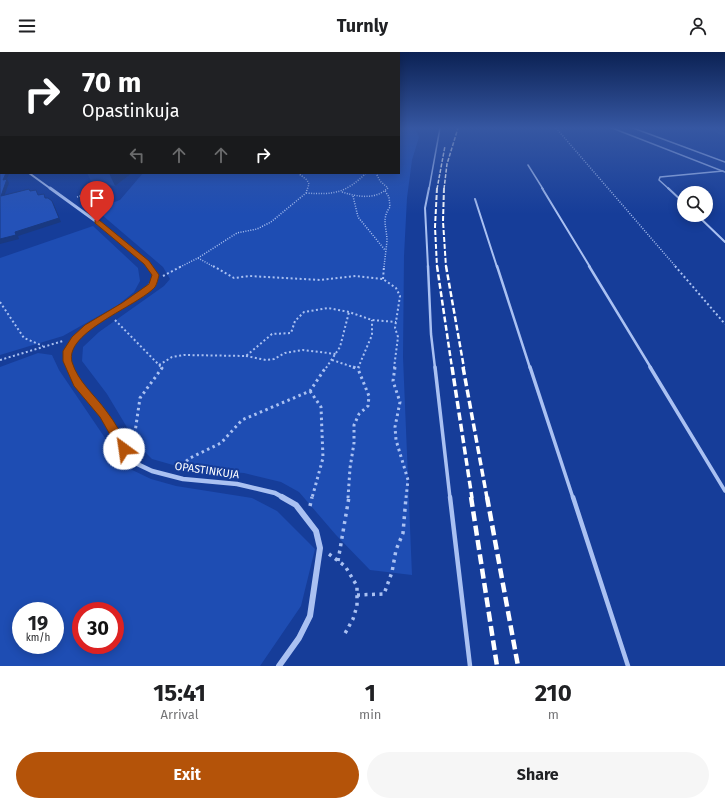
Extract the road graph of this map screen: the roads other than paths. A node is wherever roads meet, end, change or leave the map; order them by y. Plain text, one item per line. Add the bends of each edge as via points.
1 (435, 157) edge
2 (685, 157) edge
3 (711, 157) edge
4 (725, 162) edge
5 (528, 165) dead end
6 (724, 172) edge
7 (31, 174) edge
8 (677, 197) edge
9 (475, 199) dead end
10 (704, 222) edge
11 (725, 242) edge
12 (725, 491) edge
13 (279, 666) edge
14 (470, 666) edge
15 (628, 666) edge

1 - 14 lane via 425,208 431,334
2 - 6 lane
3 - 4 lane
5 - 12 lane
6 - 8 lane via 660,177 659,180
7 - 13 street, OPASTINKUJA via 82,210 146,262 156,275 152,285 88,327 67,351 77,384 103,414 131,461 152,471 183,479 237,484 275,493 296,505 316,531 320,548 310,616 299,638
9 - 15 lane
10 - 11 lane

